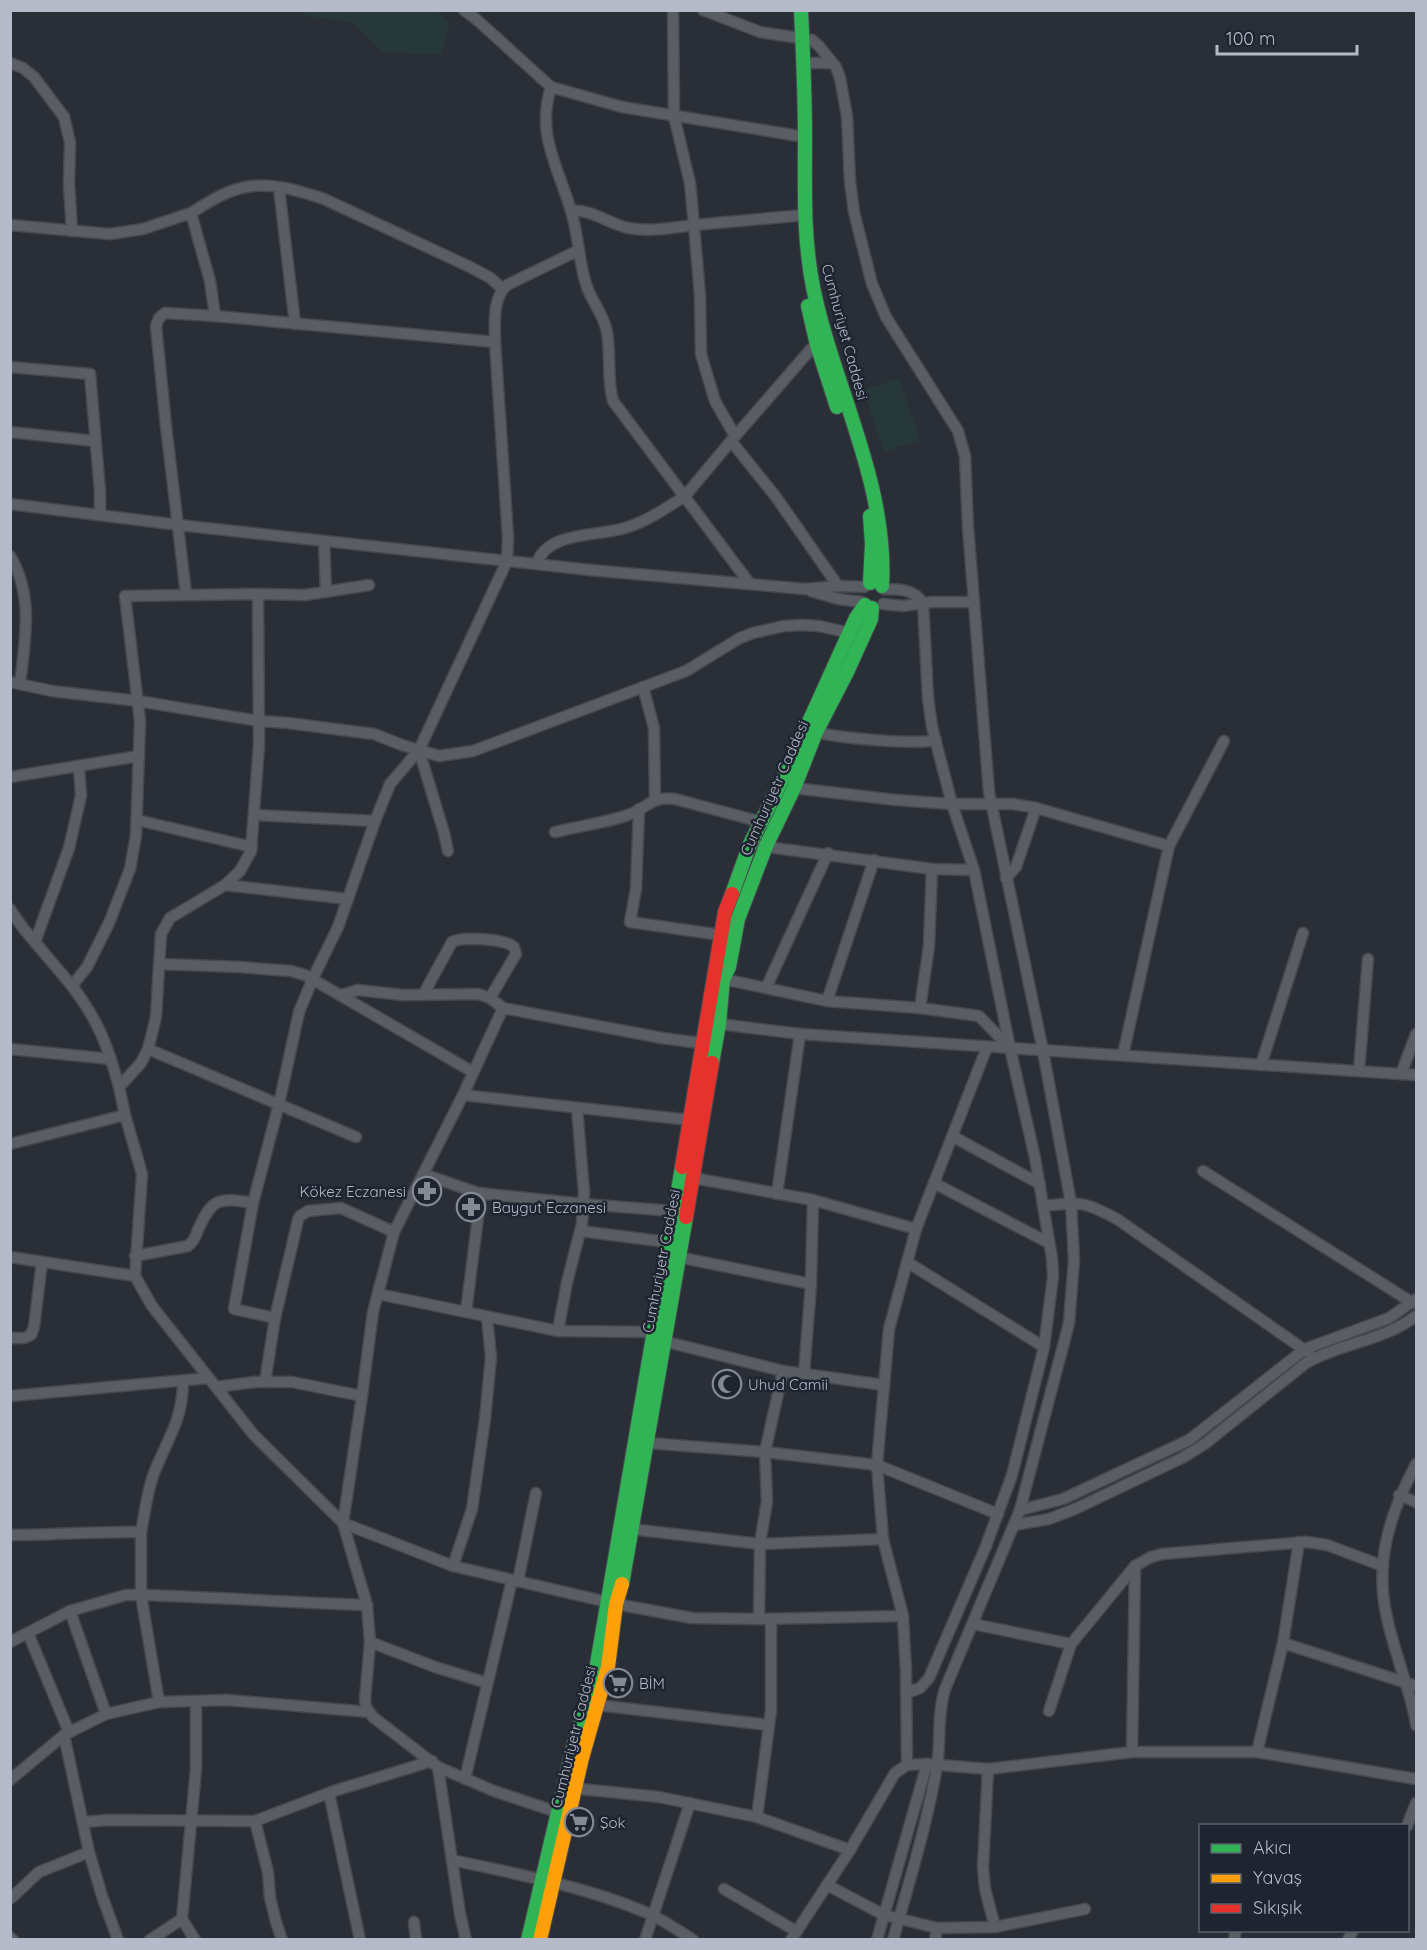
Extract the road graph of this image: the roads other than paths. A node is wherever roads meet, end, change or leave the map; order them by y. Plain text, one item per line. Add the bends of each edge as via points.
1 (464, 10) edge
2 (673, 10) edge
3 (703, 10) edge
4 (791, 10) edge
5 (801, 10) edge
6 (798, 37) junction
7 (10, 63) edge
8 (804, 63) junction
9 (832, 63) junction
10 (551, 87) junction
11 (674, 116) junction
12 (800, 136) junction
13 (279, 188) junction
14 (571, 211) junction
15 (191, 213) junction
16 (800, 215) junction
17 (10, 225) edge
18 (694, 225) junction
19 (72, 231) junction
20 (578, 251) junction
21 (503, 289) junction
22 (215, 315) junction
23 (294, 324) junction
24 (495, 342) junction
25 (823, 343) junction
26 (10, 367) edge
27 (10, 432) edge
28 (733, 439) junction
29 (95, 441) junction
30 (685, 496) junction
31 (10, 504) edge
32 (100, 515) junction
33 (179, 525) junction
34 (324, 541) junction
35 (10, 556) edge
36 (507, 561) junction
37 (537, 563) junction
38 (750, 584) junction
39 (369, 585) dead end
40 (838, 586) junction
41 (875, 586) junction
42 (805, 589) junction
43 (326, 592) junction
44 (186, 594) junction
45 (258, 594) junction
46 (974, 602) junction
47 (923, 603) junction
48 (871, 605) junction
49 (849, 633) junction
50 (15, 683) edge
51 (643, 687) junction
52 (138, 701) junction
53 (259, 721) junction
54 (811, 730) junction
55 (936, 740) junction
56 (1224, 741) dead end
57 (419, 750) junction
58 (139, 756) junction
59 (79, 767) junction
60 (10, 777) edge
61 (794, 788) junction
62 (655, 799) junction
63 (991, 803) junction
64 (952, 804) junction
65 (1036, 808) junction
66 (639, 809) junction
67 (255, 814) junction
68 (137, 820) junction
69 (375, 820) junction
70 (761, 822) junction
71 (777, 826) junction
72 (555, 832) dead end
73 (750, 844) junction
74 (766, 846) junction
75 (1168, 846) junction
76 (252, 847) junction
77 (448, 851) dead end
78 (828, 854) junction
79 (874, 860) junction
80 (932, 869) junction
81 (974, 870) junction
82 (1006, 878) junction
83 (225, 885) junction
84 (348, 899) junction
85 (10, 909) edge
86 (1303, 933) dead end
87 (728, 936) junction
88 (35, 942) junction
89 (1368, 959) dead end
90 (159, 964) junction
91 (313, 978) junction
92 (723, 980) junction
93 (72, 986) junction
94 (766, 988) junction
95 (341, 995) junction
96 (423, 995) junction
97 (490, 998) junction
98 (827, 1001) junction
99 (503, 1008) junction
100 (920, 1008) junction
101 (719, 1024) junction
102 (800, 1034) junction
103 (1416, 1034) edge
104 (708, 1045) junction
105 (987, 1047) junction
106 (1010, 1048) junction
107 (10, 1049) edge
108 (148, 1049) junction
109 (1043, 1051) junction
110 (1123, 1055) junction
111 (111, 1059) junction
112 (1261, 1065) junction
113 (1359, 1071) junction
114 (473, 1072) junction
115 (1401, 1074) junction
116 (1416, 1075) edge
117 (119, 1088) junction
118 (463, 1095) junction
119 (279, 1104) junction
120 (577, 1108) junction
121 (125, 1115) junction
122 (690, 1120) junction
123 (952, 1136) junction
124 (356, 1137) dead end
125 (10, 1144) edge
126 (1203, 1171) dead end
127 (423, 1174) junction
128 (687, 1177) junction
129 (934, 1183) junction
130 (1040, 1184) junction
131 (481, 1193) junction
132 (777, 1194) junction
133 (813, 1200) junction
134 (253, 1203) junction
135 (1071, 1203) junction
136 (583, 1204) junction
137 (1043, 1206) junction
138 (674, 1211) junction
139 (916, 1229) junction
140 (580, 1231) junction
141 (394, 1232) junction
142 (1049, 1243) junction
143 (675, 1248) junction
144 (135, 1256) junction
145 (10, 1257) edge
146 (42, 1262) junction
147 (907, 1262) junction
148 (135, 1276) junction
149 (811, 1284) junction
150 (378, 1294) junction
151 (1414, 1301) edge
152 (466, 1312) junction
153 (1416, 1316) edge
154 (487, 1317) junction
155 (275, 1318) junction
156 (558, 1331) junction
157 (658, 1336) junction
158 (10, 1338) edge
159 (1044, 1347) junction
160 (1305, 1349) junction
161 (1314, 1359) junction
162 (783, 1371) junction
163 (804, 1374) junction
164 (183, 1381) junction
165 (265, 1382) junction
166 (212, 1383) junction
167 (884, 1385) junction
168 (10, 1396) edge
169 (362, 1396) junction
170 (648, 1443) junction
171 (765, 1452) junction
172 (1416, 1464) edge
173 (877, 1465) junction
174 (536, 1494) dead end
175 (1399, 1496) junction
176 (1416, 1502) edge
177 (1020, 1510) junction
178 (998, 1514) junction
179 (343, 1523) junction
180 (1014, 1526) junction
181 (631, 1529) junction
182 (141, 1532) junction
183 (10, 1535) edge
184 (883, 1539) junction
185 (1299, 1542) junction
186 (760, 1544) junction
187 (453, 1566) junction
188 (1135, 1566) junction
189 (1383, 1566) junction
190 (515, 1580) junction
191 (141, 1595) junction
192 (612, 1603) junction
193 (367, 1605) junction
194 (70, 1611) junction
195 (903, 1616) junction
196 (759, 1619) junction
197 (771, 1619) junction
198 (974, 1624) junction
199 (28, 1633) junction
200 (10, 1642) edge
201 (370, 1642) junction
202 (1283, 1643) junction
203 (1071, 1644) junction
204 (487, 1683) junction
205 (1411, 1685) edge
206 (907, 1693) junction
207 (196, 1701) junction
208 (159, 1702) junction
209 (597, 1705) junction
210 (1049, 1711) dead end
211 (369, 1713) junction
212 (106, 1714) junction
213 (769, 1725) junction
214 (1416, 1725) edge
215 (67, 1733) junction
216 (1132, 1752) junction
217 (1257, 1752) junction
218 (435, 1764) junction
219 (907, 1765) junction
220 (932, 1765) junction
221 (988, 1769) junction
222 (465, 1779) junction
223 (1416, 1779) edge
224 (10, 1780) edge
225 (569, 1788) junction
226 (329, 1793) junction
227 (690, 1803) junction
228 (1416, 1803) edge
229 (563, 1814) junction
230 (757, 1817) junction
231 (191, 1821) junction
232 (255, 1821) junction
233 (83, 1822) junction
234 (1408, 1824) edge
235 (850, 1850) junction
236 (89, 1852) junction
237 (452, 1860) junction
238 (548, 1882) junction
239 (827, 1885) junction
240 (724, 1889) dead end
241 (10, 1899) edge
242 (1085, 1909) dead end
243 (884, 1914) junction
244 (653, 1916) junction
245 (182, 1919) junction
246 (898, 1919) junction
247 (414, 1922) dead end
248 (995, 1927) junction
249 (936, 1934) edge
250 (793, 1935) edge
251 (118, 1940) edge
252 (150, 1940) edge
253 (195, 1940) edge
254 (282, 1940) edge
255 (360, 1940) edge
256 (416, 1940) edge
257 (466, 1940) edge
258 (528, 1940) edge
259 (540, 1940) edge
260 (645, 1940) edge
261 (693, 1940) edge
262 (877, 1940) edge
263 (893, 1940) edge

1 - 10 street
2 - 11 street
3 - 6 street via 760,32
4 - 6 main road, Cumhuriyet Caddesi
5 - 6 main road, Cumhuriyet Caddesi
6 - 8 main road, Cumhuriyet Caddesi
6 - 9 street via 816,43
6 - 12 main road, Cumhuriyet Caddesi
7 - 19 street via 34,77 64,117 70,142
8 - 9 street
8 - 12 main road, Cumhuriyet Caddesi
9 - 46 street via 842,87 854,212 872,284 886,317 962,443
10 - 11 street via 606,104
10 - 14 street via 546,111 548,148
11 - 12 street
11 - 18 street via 690,183
12 - 16 main road, Cumhuriyet Caddesi
13 - 15 street via 245,187
13 - 21 street via 324,199 468,266
13 - 23 street
14 - 18 street via 590,212 637,229
14 - 20 street
15 - 19 street via 129,232
15 - 22 street
16 - 18 street
16 - 25 main road, Cumhuriyet Caddesi via 799,263
17 - 19 street
18 - 28 street via 701,354 715,401
20 - 21 street
20 - 30 street via 586,284 606,327 613,401
21 - 24 street via 498,300
22 - 23 street
22 - 33 street via 170,312 157,321
23 - 24 street
24 - 36 street
25 - 28 street via 811,349
25 - 41 main road, Cumhuriyet Caddesi via 867,501
26 - 29 street via 90,374
27 - 29 street
28 - 30 street
28 - 40 street
29 - 32 street
30 - 37 street via 631,527 584,534 550,546
30 - 38 street
31 - 32 street
32 - 33 street
33 - 34 street
33 - 44 street
34 - 36 street
34 - 43 street
35 - 50 street via 26,603 26,627
36 - 37 street
36 - 57 street
37 - 38 street
38 - 42 street
39 - 43 street
40 - 41 street
40 - 42 street
41 - 47 street via 908,591
41 - 48 street via 886,596
41 - 48 street via 860,594
42 - 48 street
43 - 45 street
44 - 45 street
44 - 52 street via 125,596
45 - 53 street
46 - 47 street
46 - 63 street
47 - 48 street
47 - 55 street via 928,698
48 - 49 main road via 856,618
48 - 54 main road, Cumhuriyetr Caddesi via 871,619 847,672
49 - 51 street via 801,625 768,629 740,638 686,671
49 - 54 main road
50 - 52 street
51 - 57 street via 473,751 439,756
51 - 62 street via 654,728
52 - 53 street
52 - 58 street
53 - 57 street via 375,734
53 - 67 street
54 - 55 street via 843,737
54 - 61 main road, Cumhuriyetr Caddesi
54 - 70 main road
55 - 64 street
56 - 75 street
57 - 69 street via 390,784
57 - 77 street
58 - 59 street
58 - 68 street
59 - 60 street
59 - 88 street via 81,796 69,848
61 - 64 street
61 - 71 main road, Cumhuriyetr Caddesi
62 - 66 street
62 - 70 street via 675,799
63 - 64 street
63 - 65 street
63 - 82 street
64 - 81 street
65 - 75 street
65 - 82 street via 1016,867
66 - 72 street via 627,816
66 - 87 street via 636,889 630,922
67 - 69 street
67 - 76 street
68 - 76 street
68 - 93 street via 130,869 100,941
69 - 84 street
70 - 71 street
70 - 73 main road
71 - 74 main road, Cumhuriyetr Caddesi
73 - 74 street
73 - 87 main road via 725,912
74 - 78 street
74 - 87 main road, Cumhuriyetr Caddesi
75 - 110 street
76 - 83 street via 240,871
78 - 79 street
78 - 94 street
79 - 80 street
79 - 98 street
80 - 81 street
80 - 100 street via 929,946
81 - 106 street
82 - 109 street
83 - 84 street
83 - 90 street via 170,918 161,934
84 - 91 street
85 - 88 street
86 - 112 street
87 - 92 main road, Cumhuriyetr Caddesi via 729,967
87 - 104 main road
88 - 93 street
89 - 113 street
90 - 91 street via 291,971
90 - 108 street via 156,1017
91 - 95 street
91 - 119 street via 299,1012
92 - 94 street
92 - 101 main road, Cumhuriyetr Caddesi
93 - 111 street via 91,1010
94 - 98 street
95 - 96 street via 358,990
95 - 114 street
96 - 97 street via 473,994
96 - 97 street via 452,942 465,939 514,947 516,954
97 - 99 street
98 - 100 street
99 - 104 street
99 - 114 street
100 - 106 street via 980,1016
101 - 102 street
101 - 104 main road, Cumhuriyetr Caddesi
102 - 105 street
102 - 132 street
103 - 115 street
104 - 122 main road
104 - 128 main road, Cumhuriyetr Caddesi
105 - 106 street
105 - 123 street
106 - 109 street
106 - 130 street
107 - 111 street
108 - 117 street
108 - 119 street
109 - 110 street
109 - 135 street
110 - 112 street
111 - 117 street
112 - 113 street
113 - 115 street
114 - 118 street
115 - 116 street
117 - 121 street
118 - 120 street
118 - 127 street
119 - 124 street
119 - 134 street
120 - 122 street
120 - 136 street
121 - 125 street
121 - 144 street via 142,1174
122 - 128 main road
123 - 129 street
123 - 130 street
126 - 151 street
127 - 131 street
127 - 141 street
128 - 132 street
128 - 138 main road
128 - 143 main road, Cumhuriyetr Caddesi
129 - 139 street
129 - 142 street
130 - 137 street
131 - 136 street
131 - 152 street
132 - 133 street
133 - 139 street
133 - 149 street
134 - 144 street via 231,1199 217,1202 207,1210 188,1246
134 - 155 street via 234,1309
135 - 137 street
135 - 160 street via 1090,1204 1117,1219
135 - 177 street via 1074,1260 1069,1323
136 - 138 street
136 - 140 street
137 - 142 street
138 - 143 main road
139 - 147 street
140 - 143 street
140 - 156 street
141 - 150 street
141 - 155 street via 347,1209 304,1213 298,1220
142 - 159 street via 1053,1277
143 - 149 street
143 - 157 main road
144 - 148 street
145 - 146 street
146 - 148 street
146 - 158 street via 31,1335
147 - 159 street
147 - 167 street via 889,1329
148 - 166 street via 152,1306
149 - 163 street
150 - 152 street
150 - 169 street
151 - 160 street via 1376,1324
152 - 154 street
153 - 161 street via 1387,1333
154 - 156 street
154 - 187 street via 491,1357 480,1452 472,1509
155 - 165 street
156 - 157 street
157 - 162 street
157 - 170 main road, Cumhuriyetr Caddesi
157 - 192 main road
159 - 178 street via 1012,1475
160 - 161 street
160 - 177 street via 1189,1440 1063,1499
161 - 180 street via 1184,1457 1075,1509
162 - 163 street
162 - 171 street
163 - 167 street
164 - 166 street
164 - 168 street
164 - 182 street via 178,1420 153,1476
165 - 166 street
165 - 169 street via 292,1382
166 - 179 street via 253,1434
167 - 173 street
169 - 179 street
170 - 171 street
170 - 181 main road, Cumhuriyetr Caddesi
171 - 173 street
171 - 186 street via 767,1501
172 - 175 street
173 - 178 street
173 - 184 street
174 - 190 street
175 - 176 street
175 - 189 street via 1387,1533
177 - 180 street
178 - 206 street via 929,1678 920,1688
179 - 187 street
179 - 193 street
180 - 198 street
181 - 186 street
181 - 192 main road, Cumhuriyetr Caddesi via 621,1591
182 - 183 street
182 - 191 street
184 - 186 street
184 - 195 street
185 - 188 street via 1162,1554
185 - 189 street via 1320,1543
185 - 202 street
186 - 196 street
187 - 190 street
188 - 203 street
188 - 216 street
189 - 205 street via 1386,1617
190 - 192 street
190 - 204 street
191 - 193 street
191 - 194 street via 126,1595
191 - 208 street
192 - 196 street via 692,1618
192 - 209 main road, Cumhuriyetr Caddesi via 608,1667
192 - 225 main road via 573,1748
193 - 201 street
194 - 199 street
194 - 212 street
195 - 197 street
195 - 206 street
196 - 197 street
197 - 213 street
198 - 203 street
198 - 220 street via 942,1700
199 - 200 street
199 - 215 street
201 - 204 street
201 - 211 street via 365,1700
202 - 205 street
202 - 217 street
203 - 210 street
204 - 222 street
205 - 214 street
206 - 219 street
207 - 208 street
207 - 211 street via 227,1700
207 - 231 street
208 - 212 street
209 - 213 street
209 - 225 main road, Cumhuriyetr Caddesi
211 - 218 street
212 - 215 street
213 - 230 street
215 - 224 street
215 - 233 street
216 - 217 street
216 - 221 street
217 - 223 street
218 - 222 street
218 - 226 street
218 - 237 street
219 - 220 street
219 - 235 street via 895,1773
220 - 221 street
220 - 243 street
220 - 246 street
221 - 248 street via 982,1867
222 - 229 street
225 - 227 street
225 - 229 main road
226 - 232 street
226 - 255 street
227 - 230 street
227 - 244 street
228 - 234 street
229 - 238 main road
230 - 235 street
231 - 232 street
231 - 233 street
231 - 245 street
232 - 254 street
233 - 236 street
235 - 239 street
236 - 241 street via 39,1872
236 - 251 street
237 - 238 street
237 - 257 street
238 - 244 street
238 - 258 main road
238 - 259 main road
239 - 243 street
239 - 250 street
240 - 250 street
242 - 248 street
243 - 246 street
243 - 262 street
244 - 260 street
244 - 261 street
245 - 252 street
245 - 253 street
246 - 249 street
246 - 263 street
247 - 256 street
248 - 249 street

